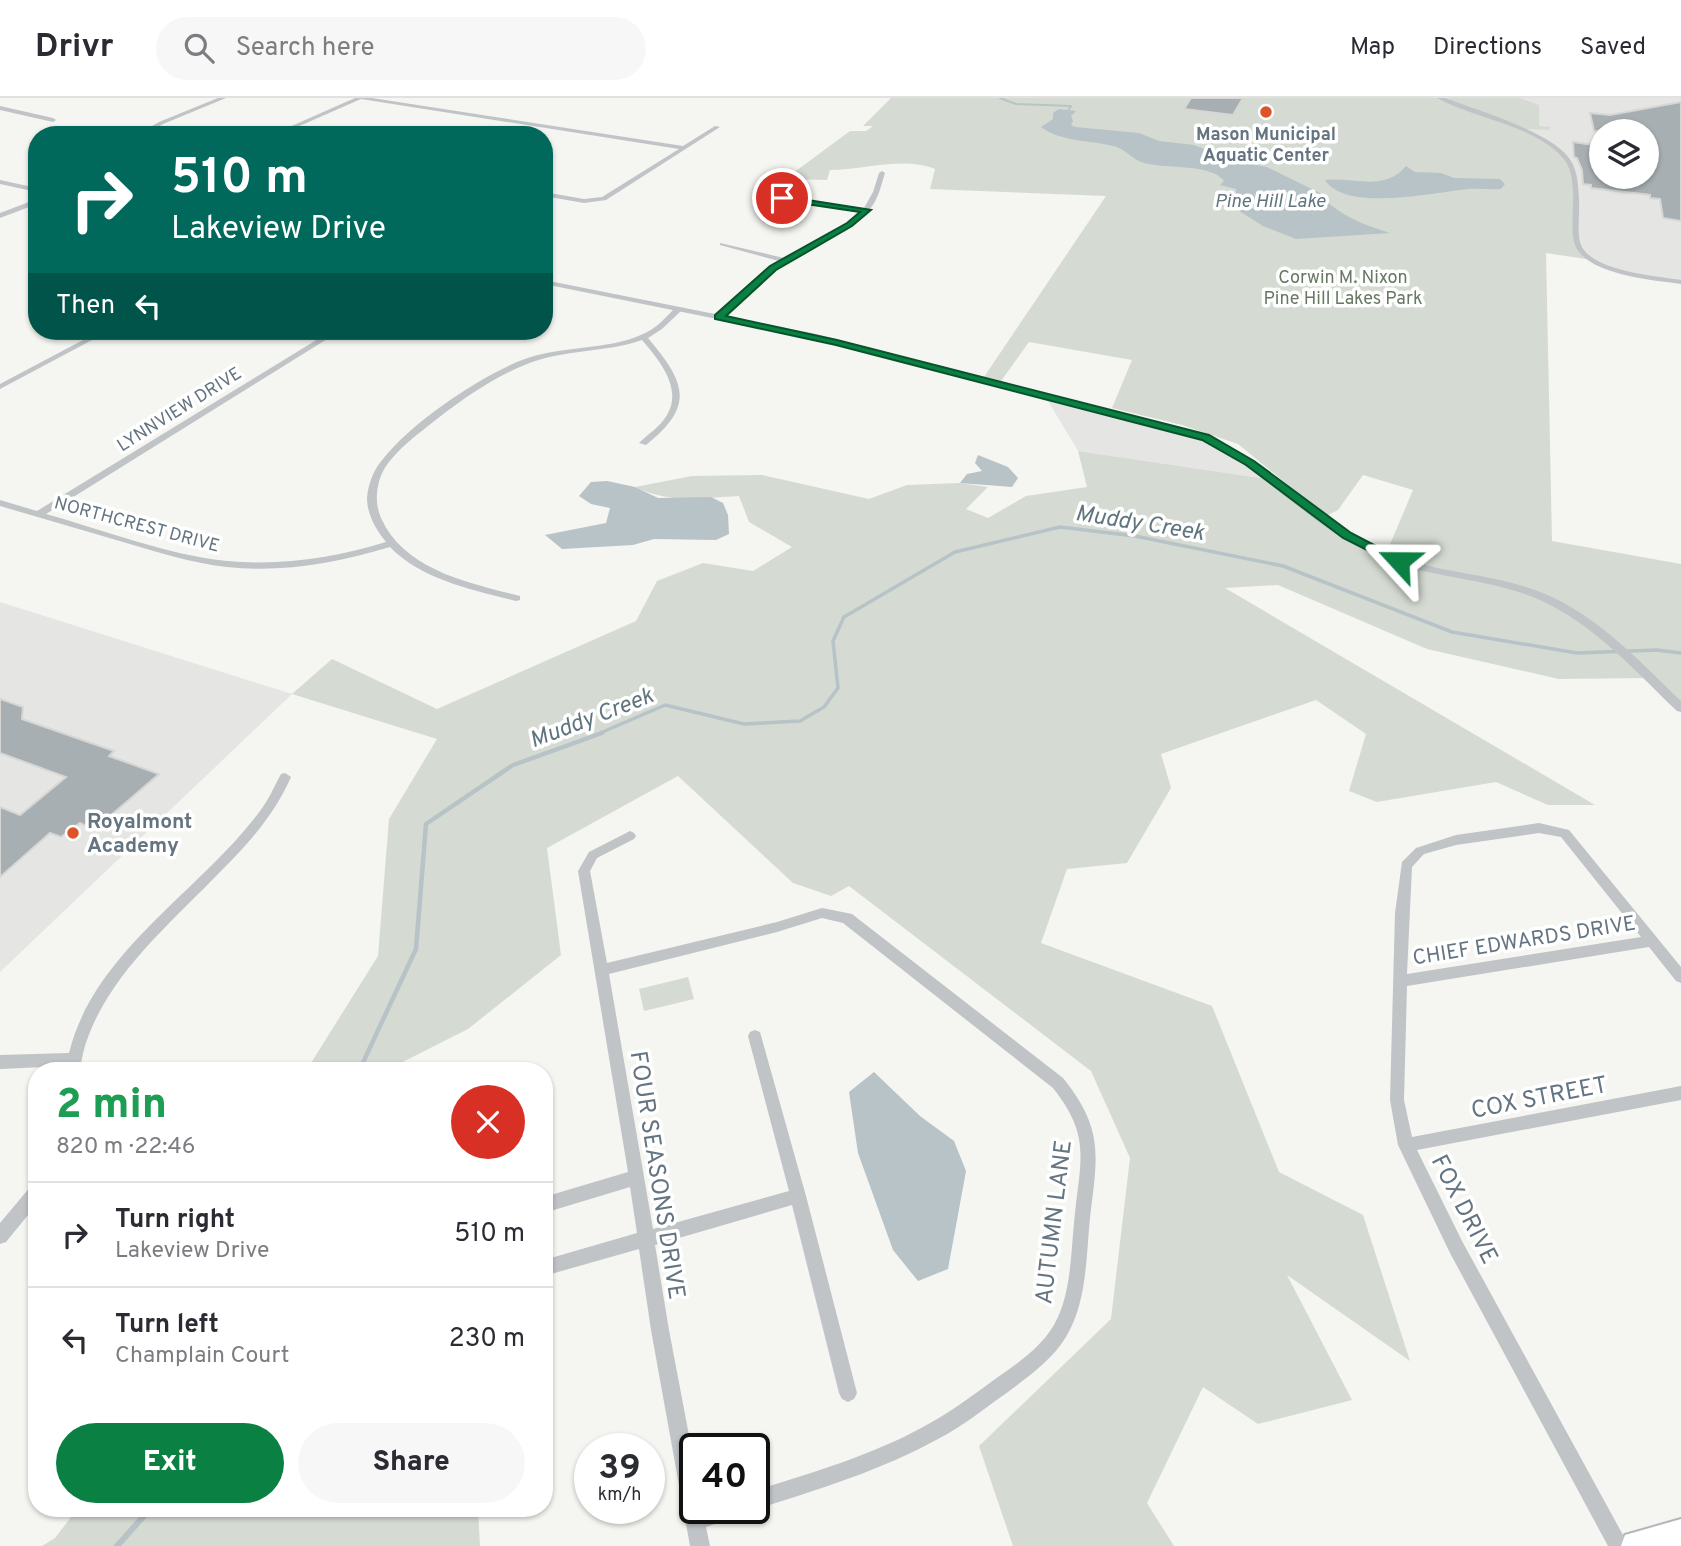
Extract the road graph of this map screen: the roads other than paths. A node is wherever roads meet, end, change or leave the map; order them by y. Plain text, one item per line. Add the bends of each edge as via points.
1 (223, 98) edge
2 (361, 98) edge
3 (1440, 98) edge
4 (0, 108) edge
5 (52, 120) dead end
6 (155, 126) edge
7 (295, 126) edge
8 (542, 126) edge
9 (718, 127) dead end
10 (553, 128) edge
11 (684, 148) junction
12 (882, 173) dead end
13 (0, 182) edge
14 (28, 188) edge
15 (553, 196) edge
16 (556, 196) junction
17 (553, 198) edge
18 (782, 198) dead end
19 (28, 205) edge
20 (867, 210) junction
21 (0, 216) edge
22 (722, 244) dead end
23 (785, 260) junction
24 (1681, 282) edge
25 (553, 284) edge
26 (679, 309) junction
27 (719, 317) junction
28 (644, 337) junction
29 (88, 340) edge
30 (321, 340) edge
31 (0, 387) edge
32 (643, 443) dead end
33 (0, 503) edge
34 (39, 514) junction
35 (391, 543) junction
36 (516, 598) dead end
37 (1681, 708) edge
38 (285, 777) dead end
39 (630, 836) dead end
40 (1652, 941) junction
41 (601, 970) junction
42 (1681, 977) edge
43 (1402, 981) junction
44 (755, 1036) dead end
45 (0, 1062) edge
46 (74, 1062) edge
47 (28, 1063) edge
48 (1681, 1093) edge
49 (1406, 1145) junction
50 (637, 1177) junction
51 (798, 1196) junction
52 (28, 1202) edge
53 (553, 1202) edge
54 (0, 1236) edge
55 (646, 1237) junction
56 (553, 1265) edge
57 (848, 1393) dead end
58 (680, 1433) edge
59 (770, 1497) edge
60 (696, 1524) edge
61 (1681, 1534) edge
62 (700, 1546) edge
63 (1619, 1546) edge
64 (1636, 1546) edge

1 - 6 street
2 - 7 street
2 - 8 street
3 - 24 street via 1527,132 1565,157 1572,169 1577,243 1583,254 1623,272
4 - 5 street
9 - 11 street
10 - 11 street
11 - 16 street via 604,199
12 - 20 street via 876,198
13 - 14 street
15 - 16 street
16 - 17 street
18 - 20 street
19 - 21 street
20 - 23 street
22 - 23 street
23 - 27 street
25 - 26 street
26 - 27 street
26 - 28 street
27 - 37 street via 837,342 1206,437 1235,452 1330,524 1377,552 1416,567 1534,594 1558,604 1592,627
28 - 32 street via 673,374 677,392 664,424
28 - 35 street via 554,353 514,366 486,380 411,437 384,462 373,490 374,513
29 - 31 street
30 - 34 street, LYNNVIEW DRIVE
33 - 34 street, NORTHCREST DRIVE
34 - 35 street, NORTHCREST DRIVE via 176,554 231,564 304,562
35 - 36 street via 421,565 448,577
38 - 46 street via 269,810 99,998 86,1021
39 - 41 street, FOUR SEASONS DRIVE via 585,864
40 - 42 street
40 - 43 street, CHIEF EDWARDS DRIVE
40 - 43 street, FOX DRIVE via 1565,833 1539,828 1490,834 1420,851 1406,865
41 - 50 street, FOUR SEASONS DRIVE
41 - 59 street, AUTUMN LANE via 822,913 835,914 1058,1083 1076,1105 1088,1131 1090,1158 1070,1306 1047,1348 956,1419 911,1444
43 - 49 street, FOX DRIVE via 1397,1100
44 - 51 street
45 - 47 street
48 - 49 street, COX STREET
49 - 63 street, FOX DRIVE via 1455,1247
50 - 53 street
50 - 55 street, FOUR SEASONS DRIVE
51 - 55 street
51 - 57 street
52 - 54 street
55 - 56 street
55 - 58 street, FOUR SEASONS DRIVE
60 - 62 street, FOUR SEASONS DRIVE
61 - 64 main road

